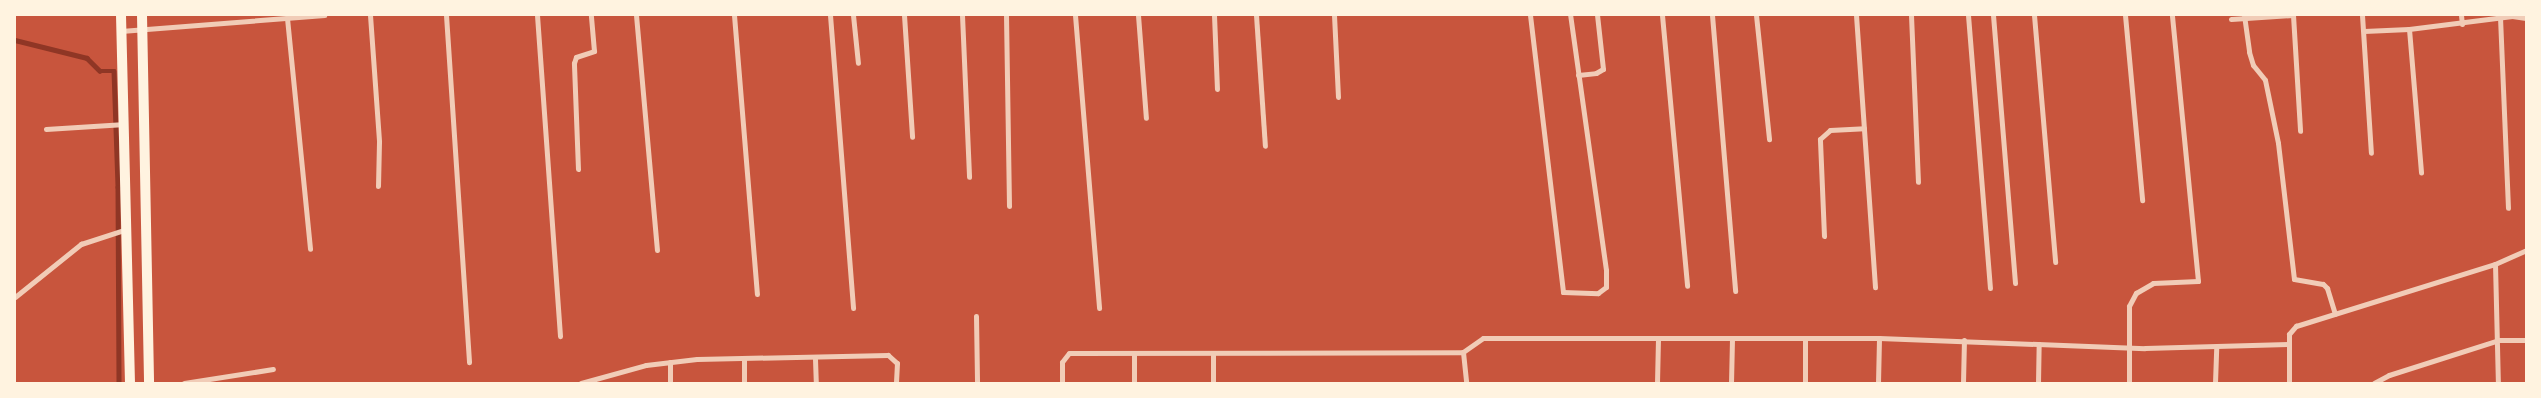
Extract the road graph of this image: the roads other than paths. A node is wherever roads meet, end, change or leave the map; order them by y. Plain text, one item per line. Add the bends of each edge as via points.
1 (121, 15) edge
2 (142, 15) edge
3 (219, 15) edge
4 (324, 15) edge
5 (370, 15) edge
6 (446, 15) edge
7 (537, 15) edge
8 (591, 15) edge
9 (636, 15) edge
10 (734, 15) edge
11 (830, 15) edge
12 (853, 15) edge
13 (904, 15) edge
14 (962, 15) edge
15 (1006, 15) edge
16 (1075, 15) edge
17 (1138, 15) edge
18 (1214, 15) edge
19 (1256, 15) edge
20 (1334, 15) edge
21 (1530, 15) edge
22 (1570, 15) edge
23 (1597, 15) edge
24 (1662, 15) edge
25 (1712, 15) edge
26 (1756, 15) edge
27 (1856, 15) edge
28 (1911, 15) edge
29 (1968, 15) edge
30 (1994, 15) edge
31 (2034, 15) edge
32 (2125, 15) edge
33 (2172, 15) edge
34 (2293, 15) edge
35 (2362, 15) edge
36 (2461, 15) edge
37 (302, 16) edge
38 (2245, 17) edge
39 (2500, 17) junction
40 (287, 18) junction
41 (2526, 18) edge
42 (2231, 19) dead end
43 (219, 22) junction
44 (2462, 24) junction
45 (142, 29) junction
46 (2364, 30) junction
47 (2409, 30) junction
48 (121, 31) junction
49 (858, 63) dead end
50 (1578, 75) junction
51 (1217, 89) dead end
52 (1338, 97) dead end
53 (1146, 118) dead end
54 (123, 124) junction
55 (1864, 128) junction
56 (46, 129) dead end
57 (2300, 131) dead end
58 (912, 137) dead end
59 (1769, 139) dead end
60 (1265, 146) dead end
61 (2372, 153) dead end
62 (578, 169) dead end
63 (2421, 172) dead end
64 (969, 177) dead end
65 (1918, 182) dead end
66 (378, 186) dead end
67 (2142, 200) dead end
68 (1009, 206) dead end
69 (2508, 208) dead end
70 (127, 229) junction
71 (1824, 236) dead end
72 (310, 249) dead end
73 (656, 250) dead end
74 (2526, 250) edge
75 (2055, 262) dead end
76 (2495, 264) junction
77 (2015, 283) dead end
78 (1687, 286) dead end
79 (1875, 287) dead end
80 (1990, 288) dead end
81 (1734, 291) dead end
82 (757, 294) dead end
83 (15, 297) edge
84 (852, 308) dead end
85 (1099, 308) dead end
86 (2335, 314) junction
87 (976, 316) dead end
88 (560, 336) dead end
89 (1805, 338) junction
90 (1879, 338) junction
91 (1732, 339) junction
92 (1658, 340) junction
93 (1964, 340) junction
94 (2499, 340) junction
95 (2526, 340) edge
96 (2039, 344) junction
97 (2289, 344) junction
98 (2129, 346) junction
99 (2216, 347) junction
100 (1463, 352) junction
101 (1134, 354) junction
102 (1213, 355) junction
103 (815, 359) junction
104 (744, 360) junction
105 (469, 362) dead end
106 (670, 362) junction
107 (273, 369) dead end
108 (584, 382) edge
109 (130, 383) edge
110 (149, 383) edge
111 (184, 383) edge
112 (670, 383) edge
113 (744, 383) edge
114 (816, 383) edge
115 (896, 383) edge
116 (977, 383) edge
117 (1062, 383) edge
118 (1134, 383) edge
119 (1213, 383) edge
120 (1466, 383) edge
121 (1657, 383) edge
122 (1731, 383) edge
123 (1806, 383) edge
124 (1878, 383) edge
125 (1963, 383) edge
126 (2038, 383) edge
127 (2129, 383) edge
128 (2215, 383) edge
129 (2289, 383) edge
130 (2374, 383) edge
131 (2498, 383) edge

1 - 48 main road
2 - 45 main road
3 - 43 street
4 - 37 street
5 - 66 street via 379,142
6 - 105 street
7 - 88 street
8 - 62 street via 594,51 576,57 574,63
9 - 73 street
10 - 82 street
11 - 84 street
12 - 49 street
13 - 58 street
14 - 64 street
15 - 68 street
16 - 85 street
17 - 53 street
18 - 51 street
19 - 60 street
20 - 52 street
21 - 50 street via 1564,292 1598,293 1606,287
22 - 50 street
23 - 50 street via 1602,69
24 - 78 street
25 - 81 street
26 - 59 street
27 - 55 street
28 - 65 street
29 - 80 street
30 - 77 street
31 - 75 street
32 - 67 street
33 - 98 street via 2198,281 2153,284 2139,289 2129,306
34 - 38 street
34 - 57 street
35 - 46 street
36 - 44 street
37 - 40 street
38 - 42 street
38 - 86 street via 2249,52 2253,66 2265,80 2278,143 2294,279 2323,284
39 - 41 street
39 - 44 street
39 - 69 street
40 - 43 street
40 - 72 street
43 - 45 street
44 - 47 street
45 - 48 street
45 - 110 main road
46 - 47 street
46 - 61 street
47 - 63 street
48 - 54 main road
54 - 56 street
54 - 70 main road
55 - 71 street via 1830,130 1820,139
55 - 79 street
70 - 83 street via 81,244
70 - 109 main road
74 - 76 street
76 - 86 street
76 - 94 street
86 - 97 street via 2296,326 2290,334
87 - 116 street
89 - 90 street
89 - 91 street
89 - 123 street
90 - 93 street
90 - 124 street
91 - 92 street
91 - 122 street
92 - 100 street via 1483,338
92 - 121 street
93 - 96 street
93 - 125 street
94 - 95 street
94 - 130 street via 2389,375
94 - 131 street
96 - 98 street
96 - 126 street
97 - 99 street
97 - 129 street
98 - 99 street
98 - 127 street
99 - 128 street
100 - 102 street
100 - 120 street
101 - 102 street
101 - 117 street via 1069,353 1062,362
101 - 118 street
102 - 119 street
103 - 104 street
103 - 114 street
103 - 115 street via 888,356 897,363
104 - 106 street
104 - 113 street
106 - 108 street via 646,365
106 - 112 street
107 - 111 street

